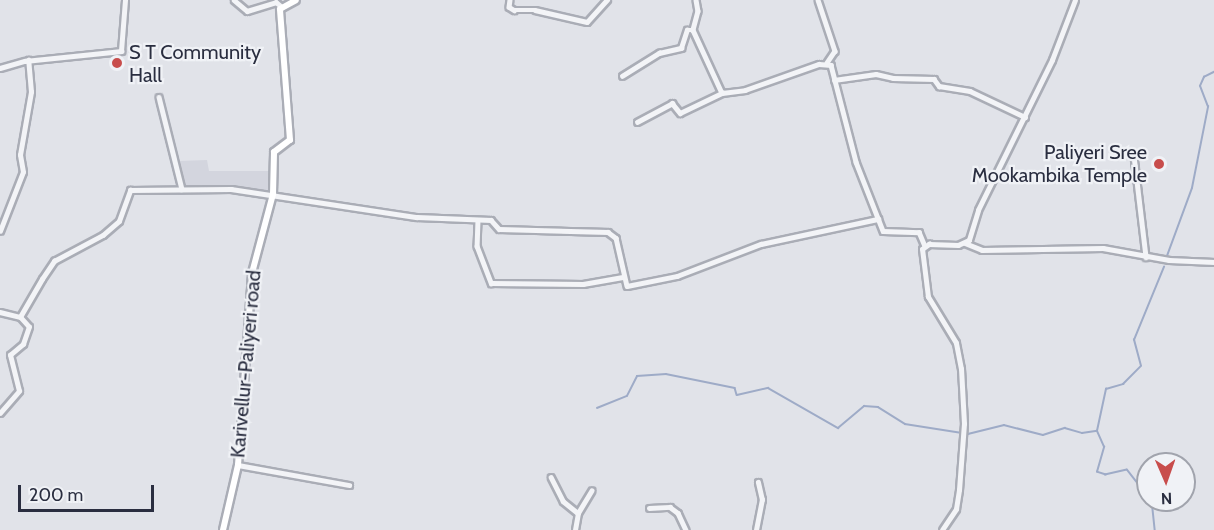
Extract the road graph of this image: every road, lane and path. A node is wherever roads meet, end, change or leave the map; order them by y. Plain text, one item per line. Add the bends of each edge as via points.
1 (125, 0) edge
2 (234, 0) edge
3 (296, 0) edge
4 (510, 0) edge
5 (607, 0) edge
6 (696, 0) edge
7 (818, 0) edge
8 (1075, 0) edge
9 (282, 7) junction
10 (693, 30) junction
11 (28, 60) junction
12 (827, 63) junction
13 (0, 68) edge
14 (622, 76) dead end
15 (834, 80) junction
16 (722, 93) junction
17 (159, 97) dead end
18 (1025, 117) junction
19 (637, 122) dead end
20 (1134, 156) dead end
21 (182, 189) junction
22 (273, 194) junction
23 (878, 219) junction
24 (478, 220) junction
25 (0, 231) edge
26 (965, 243) junction
27 (925, 246) junction
28 (1146, 257) junction
29 (1214, 262) edge
30 (622, 277) junction
31 (0, 312) edge
32 (20, 317) junction
33 (0, 413) edge
34 (238, 465) junction
35 (551, 477) dead end
36 (758, 482) dead end
37 (349, 485) dead end
38 (591, 491) dead end
39 (649, 508) dead end
40 (578, 513) junction
41 (223, 530) edge
42 (575, 530) edge
43 (686, 530) edge
44 (756, 530) edge
45 (942, 530) edge

1 - 11 street via 121,51
2 - 9 street via 247,11 276,2
3 - 9 main road
4 - 5 street via 510,9 535,10 587,22
6 - 10 street via 698,15
7 - 12 street via 835,51
8 - 18 street
9 - 22 main road, Karivellur-Paliyeri road via 290,140 274,152
10 - 14 street via 687,30 681,48 659,52
10 - 16 street
11 - 13 street
11 - 25 street via 31,92 20,155 23,172
12 - 15 street
12 - 16 street via 745,90
15 - 18 street via 876,74 933,79 939,86 970,91
15 - 23 street via 856,162
16 - 19 street via 680,113 672,103
17 - 21 street
18 - 26 street
20 - 28 street
21 - 22 street
21 - 32 street via 130,190 119,220 103,235 54,261
22 - 24 street via 417,218
22 - 34 main road, Karivellur-Paliyeri road via 248,298
23 - 27 street via 883,231 919,232
23 - 30 street via 760,244 657,282 627,286
24 - 30 street via 491,220 499,229 547,227 614,234
24 - 30 street via 477,246 491,283 583,284
26 - 27 street
26 - 28 street via 982,250 1103,248
27 - 45 street via 921,263 928,297 959,355 963,429 956,510
28 - 29 street
31 - 32 street
32 - 33 street via 29,329 20,348 10,355 20,391
34 - 37 street
34 - 41 main road, Karivellur-Paliyeri road
35 - 40 street via 563,501
36 - 44 street via 762,500
38 - 40 street
39 - 43 street via 670,507 678,513
40 - 42 street

